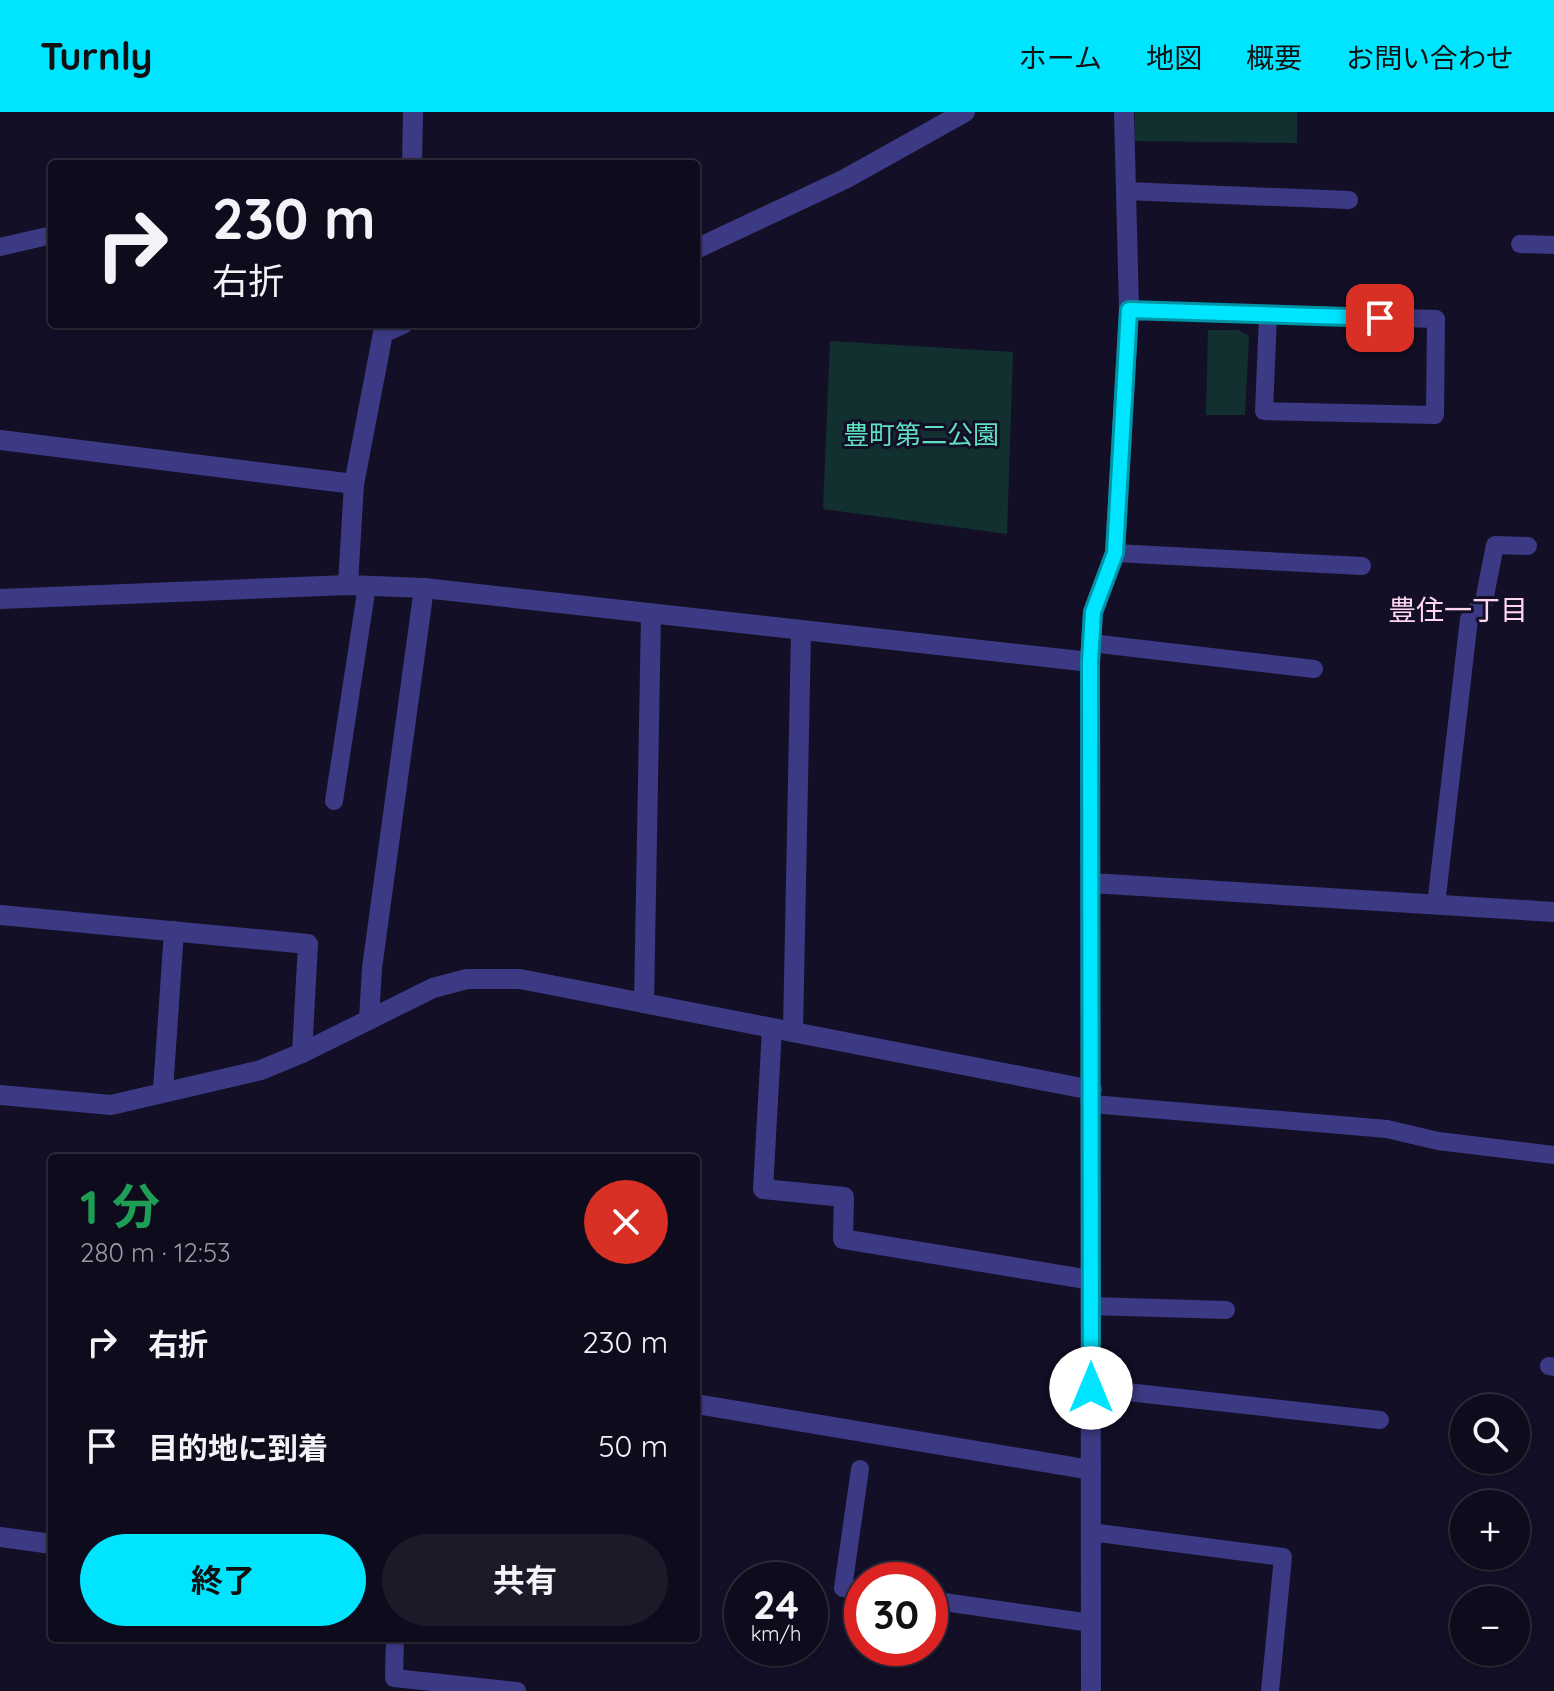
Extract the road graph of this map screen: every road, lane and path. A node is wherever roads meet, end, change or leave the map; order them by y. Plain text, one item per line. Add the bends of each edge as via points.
1 (413, 112) edge
2 (965, 112) edge
3 (1124, 112) edge
4 (412, 160) edge
5 (1126, 191) junction
6 (1349, 200) dead end
7 (48, 236) edge
8 (1520, 244) dead end
9 (1554, 245) edge
10 (0, 247) edge
11 (700, 247) edge
12 (1129, 310) junction
13 (1268, 316) junction
14 (394, 328) edge
15 (0, 440) edge
16 (354, 484) junction
17 (1528, 546) dead end
18 (1115, 553) junction
19 (1362, 566) dead end
20 (358, 585) junction
21 (424, 588) junction
22 (0, 599) edge
23 (651, 614) junction
24 (801, 632) junction
25 (1090, 652) junction
26 (1314, 669) dead end
27 (334, 801) dead end
28 (1092, 883) junction
29 (1436, 905) junction
30 (1554, 912) edge
31 (0, 915) edge
32 (174, 931) junction
33 (644, 1003) junction
34 (369, 1020) junction
35 (783, 1031) junction
36 (302, 1053) junction
37 (163, 1090) junction
38 (0, 1095) edge
39 (1092, 1097) junction
40 (1554, 1155) edge
41 (1091, 1280) junction
42 (1091, 1306) junction
43 (1226, 1310) dead end
44 (1091, 1388) junction
45 (700, 1405) edge
46 (1380, 1420) dead end
47 (860, 1469) dead end
48 (1091, 1470) junction
49 (1091, 1532) junction
50 (0, 1537) edge
51 (48, 1543) edge
52 (847, 1562) edge
53 (948, 1603) edge
54 (1091, 1623) junction
55 (395, 1642) edge
56 (517, 1691) edge
57 (1091, 1691) edge
58 (1270, 1691) edge

1 - 4 street
2 - 11 street via 845,179
3 - 5 street
5 - 6 lane
5 - 12 street
7 - 10 lane
8 - 9 lane
12 - 13 lane
12 - 18 street
13 - 13 lane via 1264,411 1435,415 1436,319
14 - 16 street via 383,333
15 - 16 street
16 - 20 street
17 - 29 lane via 1495,545 1484,601 1469,619
18 - 19 lane
18 - 25 street via 1093,612
20 - 21 street
20 - 22 street
20 - 27 lane
21 - 23 street
21 - 34 street
23 - 24 street
23 - 33 street
24 - 25 street
24 - 35 street
25 - 26 lane
25 - 28 street
28 - 29 street
28 - 39 street
29 - 30 street
31 - 32 street
32 - 36 street via 308,944
32 - 37 street
33 - 34 street via 520,979 467,979 433,988
33 - 35 street
34 - 36 street
35 - 39 street
35 - 41 street via 763,1189 844,1197 843,1239
36 - 37 street via 261,1070
37 - 38 street via 111,1105
39 - 40 lane via 1387,1129 1438,1141
39 - 41 street
41 - 42 street
42 - 43 lane
42 - 44 street
44 - 46 lane
44 - 48 street
45 - 48 street
47 - 52 lane
48 - 49 street
49 - 54 street
49 - 58 lane via 1283,1557
50 - 51 street
53 - 54 lane
54 - 57 street
55 - 56 lane via 394,1678

